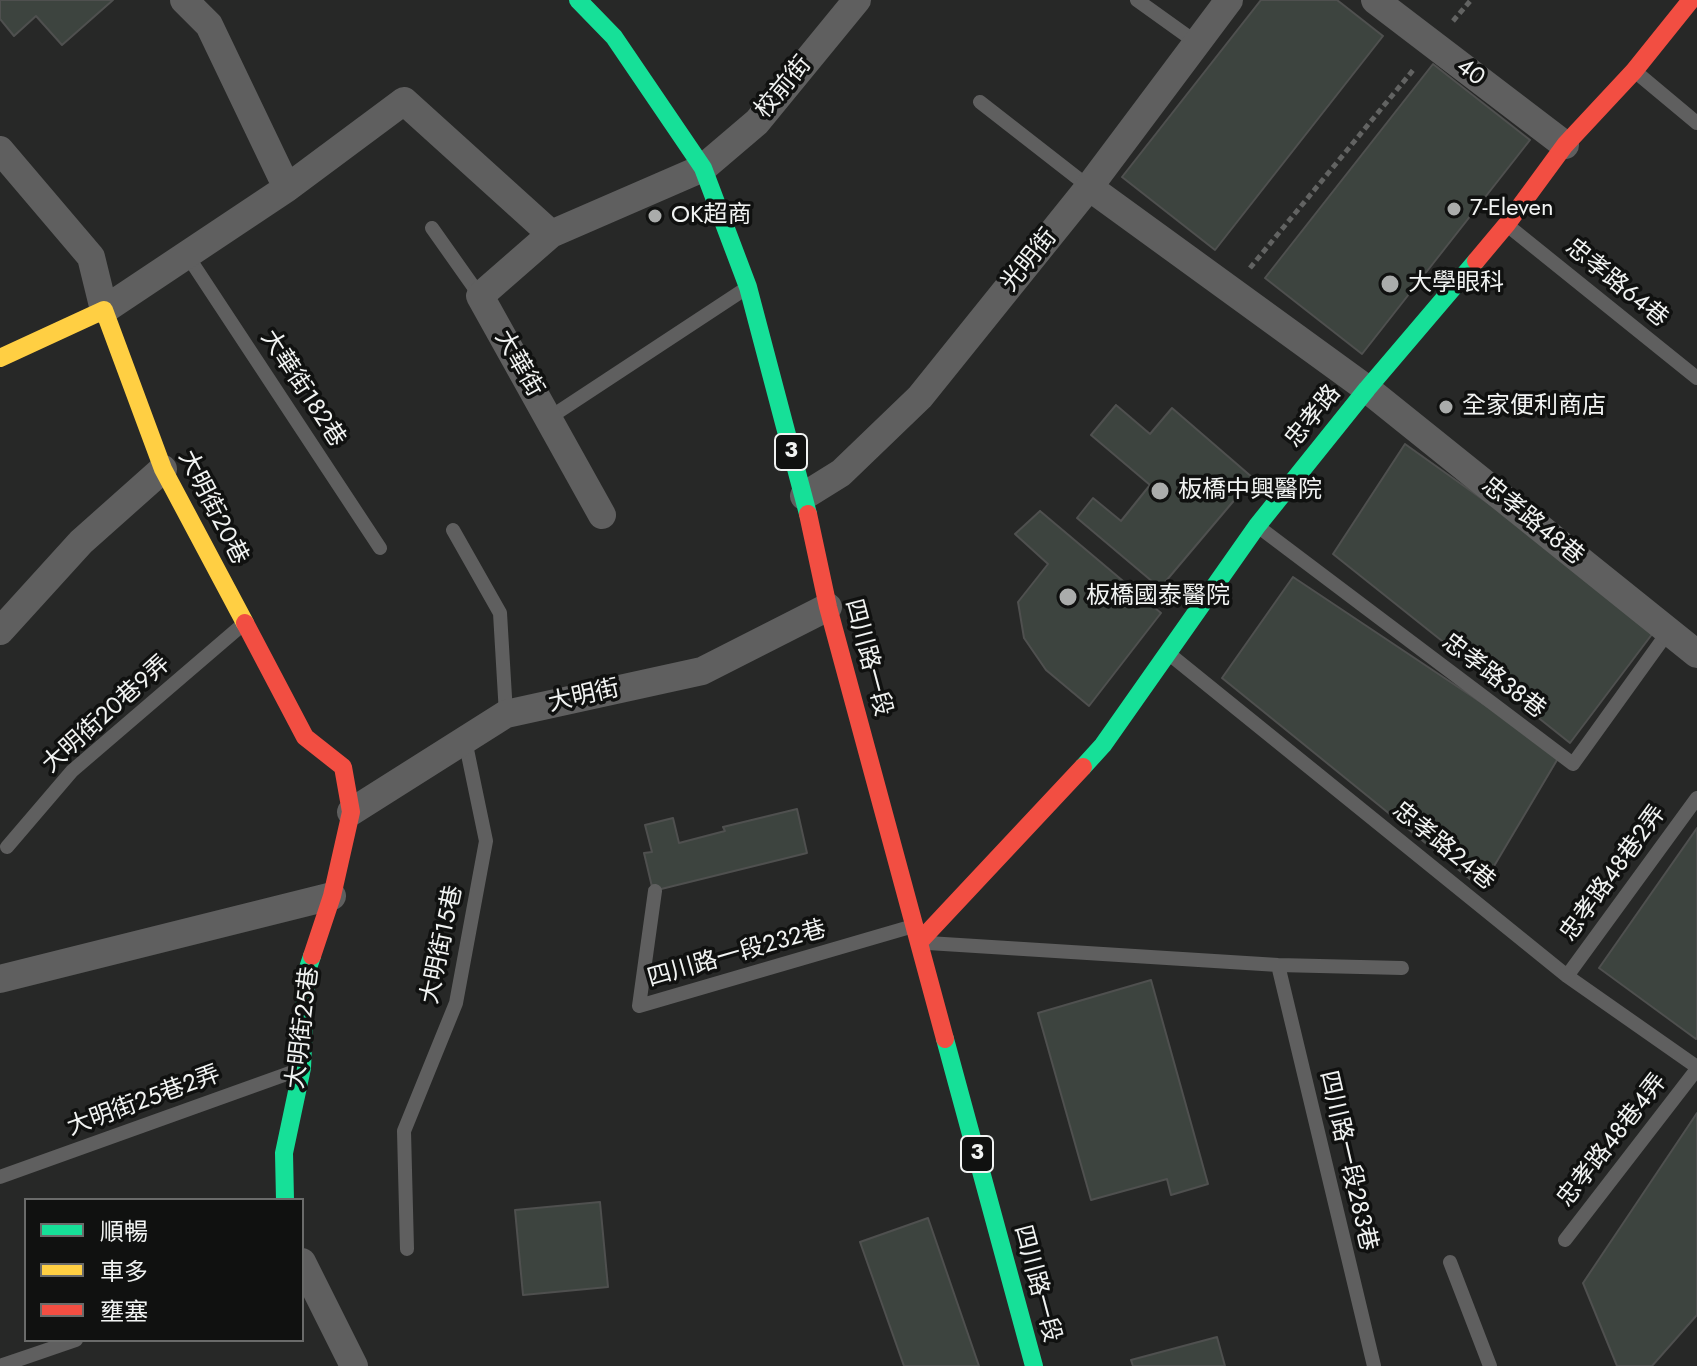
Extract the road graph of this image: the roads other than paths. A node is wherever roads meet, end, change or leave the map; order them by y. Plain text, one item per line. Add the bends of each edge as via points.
1 (184, 0) edge
2 (578, 0) edge
3 (857, 0) edge
4 (1137, 0) edge
5 (1229, 0) edge
6 (1375, 0) edge
7 (1691, 0) edge
8 (1197, 43) junction
9 (1634, 71) junction
10 (980, 102) dead end
11 (1697, 123) edge
12 (1565, 145) junction
13 (0, 150) edge
14 (703, 168) junction
15 (1089, 187) junction
16 (287, 188) junction
17 (1507, 224) junction
18 (432, 228) dead end
19 (551, 234) junction
20 (187, 255) junction
21 (748, 287) junction
22 (480, 296) junction
23 (104, 310) junction
24 (1, 355) edge
25 (1697, 378) edge
26 (1367, 389) junction
27 (549, 418) junction
28 (163, 469) junction
29 (804, 496) junction
30 (602, 515) dead end
31 (1257, 526) junction
32 (453, 530) dead end
33 (380, 548) dead end
34 (828, 607) junction
35 (245, 623) junction
36 (0, 631) edge
37 (1668, 632) junction
38 (1168, 653) junction
39 (1697, 654) edge
40 (506, 714) junction
41 (465, 740) junction
42 (1697, 798) edge
43 (351, 812) junction
44 (7, 847) dead end
45 (655, 891) dead end
46 (332, 896) junction
47 (916, 934) junction
48 (1278, 965) junction
49 (1402, 968) dead end
50 (1567, 976) junction
51 (0, 979) edge
52 (302, 1068) junction
53 (1697, 1068) edge
54 (0, 1177) edge
55 (285, 1198) edge
56 (1565, 1240) dead end
57 (407, 1249) dead end
58 (1450, 1262) dead end
59 (304, 1267) edge
60 (70, 1342) edge
61 (0, 1366) edge
62 (354, 1366) edge
63 (1034, 1366) edge
64 (1374, 1366) edge
65 (1490, 1366) edge

1 - 16 street via 209,25
2 - 14 street, 四川路一段 / 3 via 614,37
3 - 14 street, 校前街 via 757,122
4 - 8 lane
5 - 8 street, 光明街
6 - 12 street, 40
7 - 9 street, 忠孝路
8 - 15 street, 光明街
9 - 11 lane
9 - 12 street, 忠孝路
10 - 15 lane
12 - 17 street, 忠孝路
13 - 23 street via 91,257
14 - 19 street
14 - 21 street, 四川路一段 / 3
15 - 26 street, 忠孝路48巷
15 - 29 street, 光明街 via 920,397 841,473
16 - 19 street via 404,101
16 - 20 street
17 - 25 lane, 忠孝路64巷
17 - 26 street, 忠孝路
18 - 22 lane
19 - 22 street
20 - 23 street
20 - 33 lane, 大華街182巷
21 - 27 lane
21 - 29 street, 四川路一段 / 3
22 - 27 street, 大華街
23 - 24 street
23 - 28 street, 大明街20巷
26 - 31 street, 忠孝路
26 - 37 street, 忠孝路48巷
27 - 30 street, 大華街
28 - 35 street, 大明街20巷
28 - 36 street via 81,542
29 - 34 street, 四川路一段 / 3
31 - 37 lane, 忠孝路38巷 via 1573,764
31 - 38 street, 忠孝路
32 - 40 lane via 500,613
34 - 40 street, 大明街 via 702,671
34 - 47 street, 四川路一段 / 3
35 - 43 street, 大明街20巷 via 305,737 343,767
35 - 44 lane, 大明街20巷9弄 via 72,771
37 - 39 street, 忠孝路48巷
38 - 47 street, 忠孝路 via 1103,745
38 - 50 lane, 忠孝路24巷
40 - 41 street, 大明街
41 - 43 street, 大明街
41 - 57 lane, 大明街15巷 via 486,841 456,1003 404,1131
42 - 50 lane, 忠孝路48巷2弄
43 - 46 street, 大明街25巷
45 - 47 lane, 四川路一段232巷 via 639,1006
46 - 51 street
46 - 52 street, 大明街25巷 via 306,974
47 - 48 lane
47 - 63 street, 四川路一段 / 3
48 - 49 lane
48 - 64 lane, 四川路一段283巷
50 - 53 lane, 忠孝路24巷
52 - 54 lane, 大明街25巷2弄
52 - 55 street, 大明街25巷 via 284,1153
53 - 56 lane, 忠孝路48巷4弄
58 - 65 lane
59 - 62 street
60 - 61 lane

